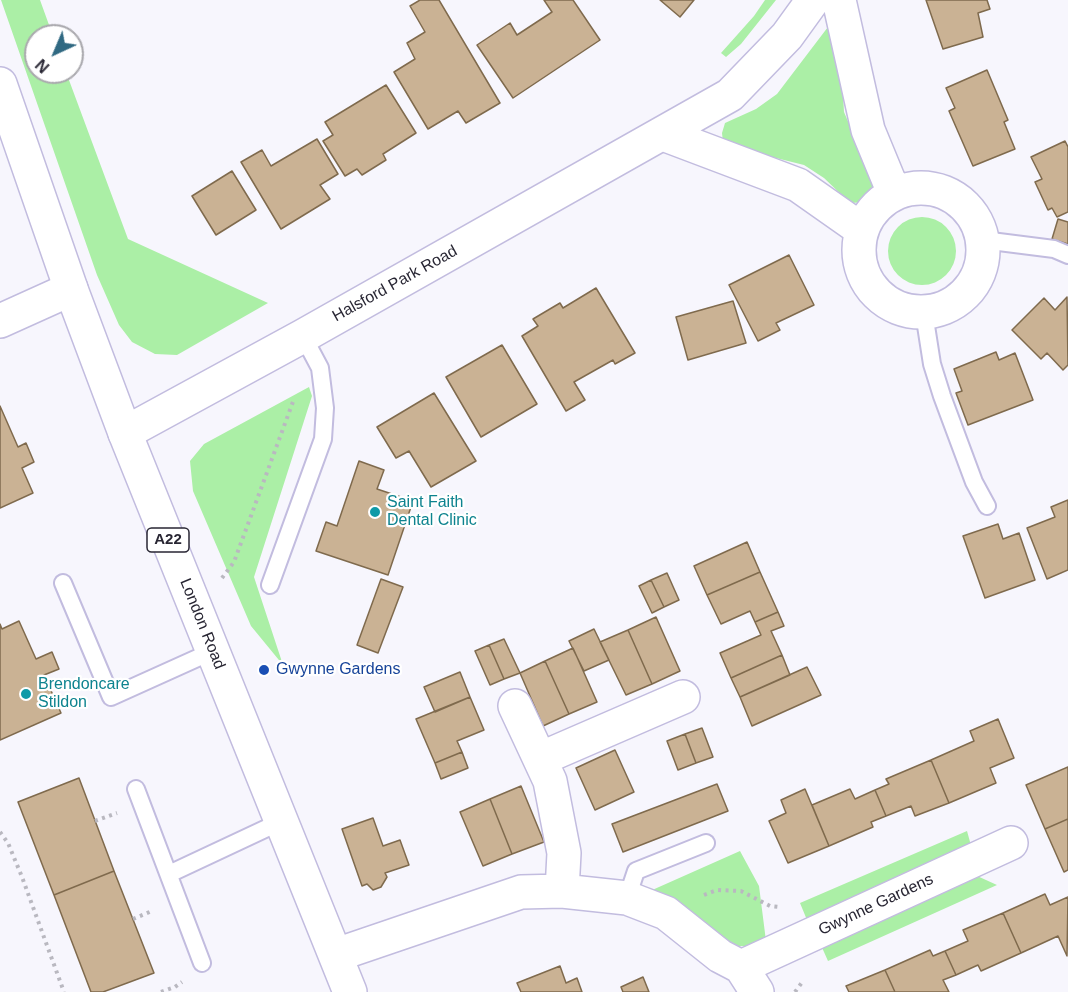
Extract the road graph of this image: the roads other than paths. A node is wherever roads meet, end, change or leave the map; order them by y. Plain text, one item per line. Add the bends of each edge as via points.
1 (813, 0) edge
2 (839, 0) edge
3 (0, 84) edge
4 (663, 134) junction
5 (894, 194) junction
6 (862, 230) junction
7 (983, 240) junction
8 (1068, 255) edge
9 (71, 289) junction
10 (924, 313) junction
11 (0, 321) edge
12 (292, 342) junction
13 (125, 433) junction
14 (987, 506) dead end
15 (63, 583) dead end
16 (270, 585) dead end
17 (213, 651) junction
18 (683, 697) dead end
19 (515, 706) dead end
20 (540, 759) junction
21 (136, 789) dead end
22 (282, 821) junction
23 (706, 843) dead end
24 (1011, 843) dead end
25 (169, 874) junction
26 (562, 891) junction
27 (627, 898) junction
28 (336, 955) junction
29 (202, 963) dead end
30 (749, 979) edge
31 (350, 992) edge

1 - 4 main road, Halsford Park Road via 787,36 730,95
2 - 5 main road via 868,130
3 - 9 main road, London Road / A22
4 - 6 main road via 798,185
4 - 12 main road, Halsford Park Road
5 - 6 main road via 869,215
5 - 7 main road via 912,188 932,188 950,194 977,221
6 - 10 main road via 862,270 871,288 886,302
7 - 8 lane via 1054,249
7 - 10 main road via 983,261 976,281 963,297 945,308
9 - 11 main road
9 - 13 main road, London Road / A22
10 - 14 lane via 942,396
12 - 13 main road, Halsford Park Road
12 - 16 lane via 320,368 325,408 323,439
13 - 17 main road, London Road / A22
15 - 17 lane via 111,697
17 - 22 main road, London Road / A22
18 - 20 main road
19 - 20 main road
20 - 26 main road via 550,781 564,853
21 - 25 lane
22 - 25 lane
22 - 28 main road, London Road / A22
23 - 27 lane via 636,871
24 - 30 main road, Gwynne Gardens
25 - 29 lane
26 - 27 main road, Gwynne Gardens
26 - 28 main road, Gwynne Gardens via 521,892
27 - 30 main road, Gwynne Gardens via 666,913
28 - 31 main road, London Road / A22

